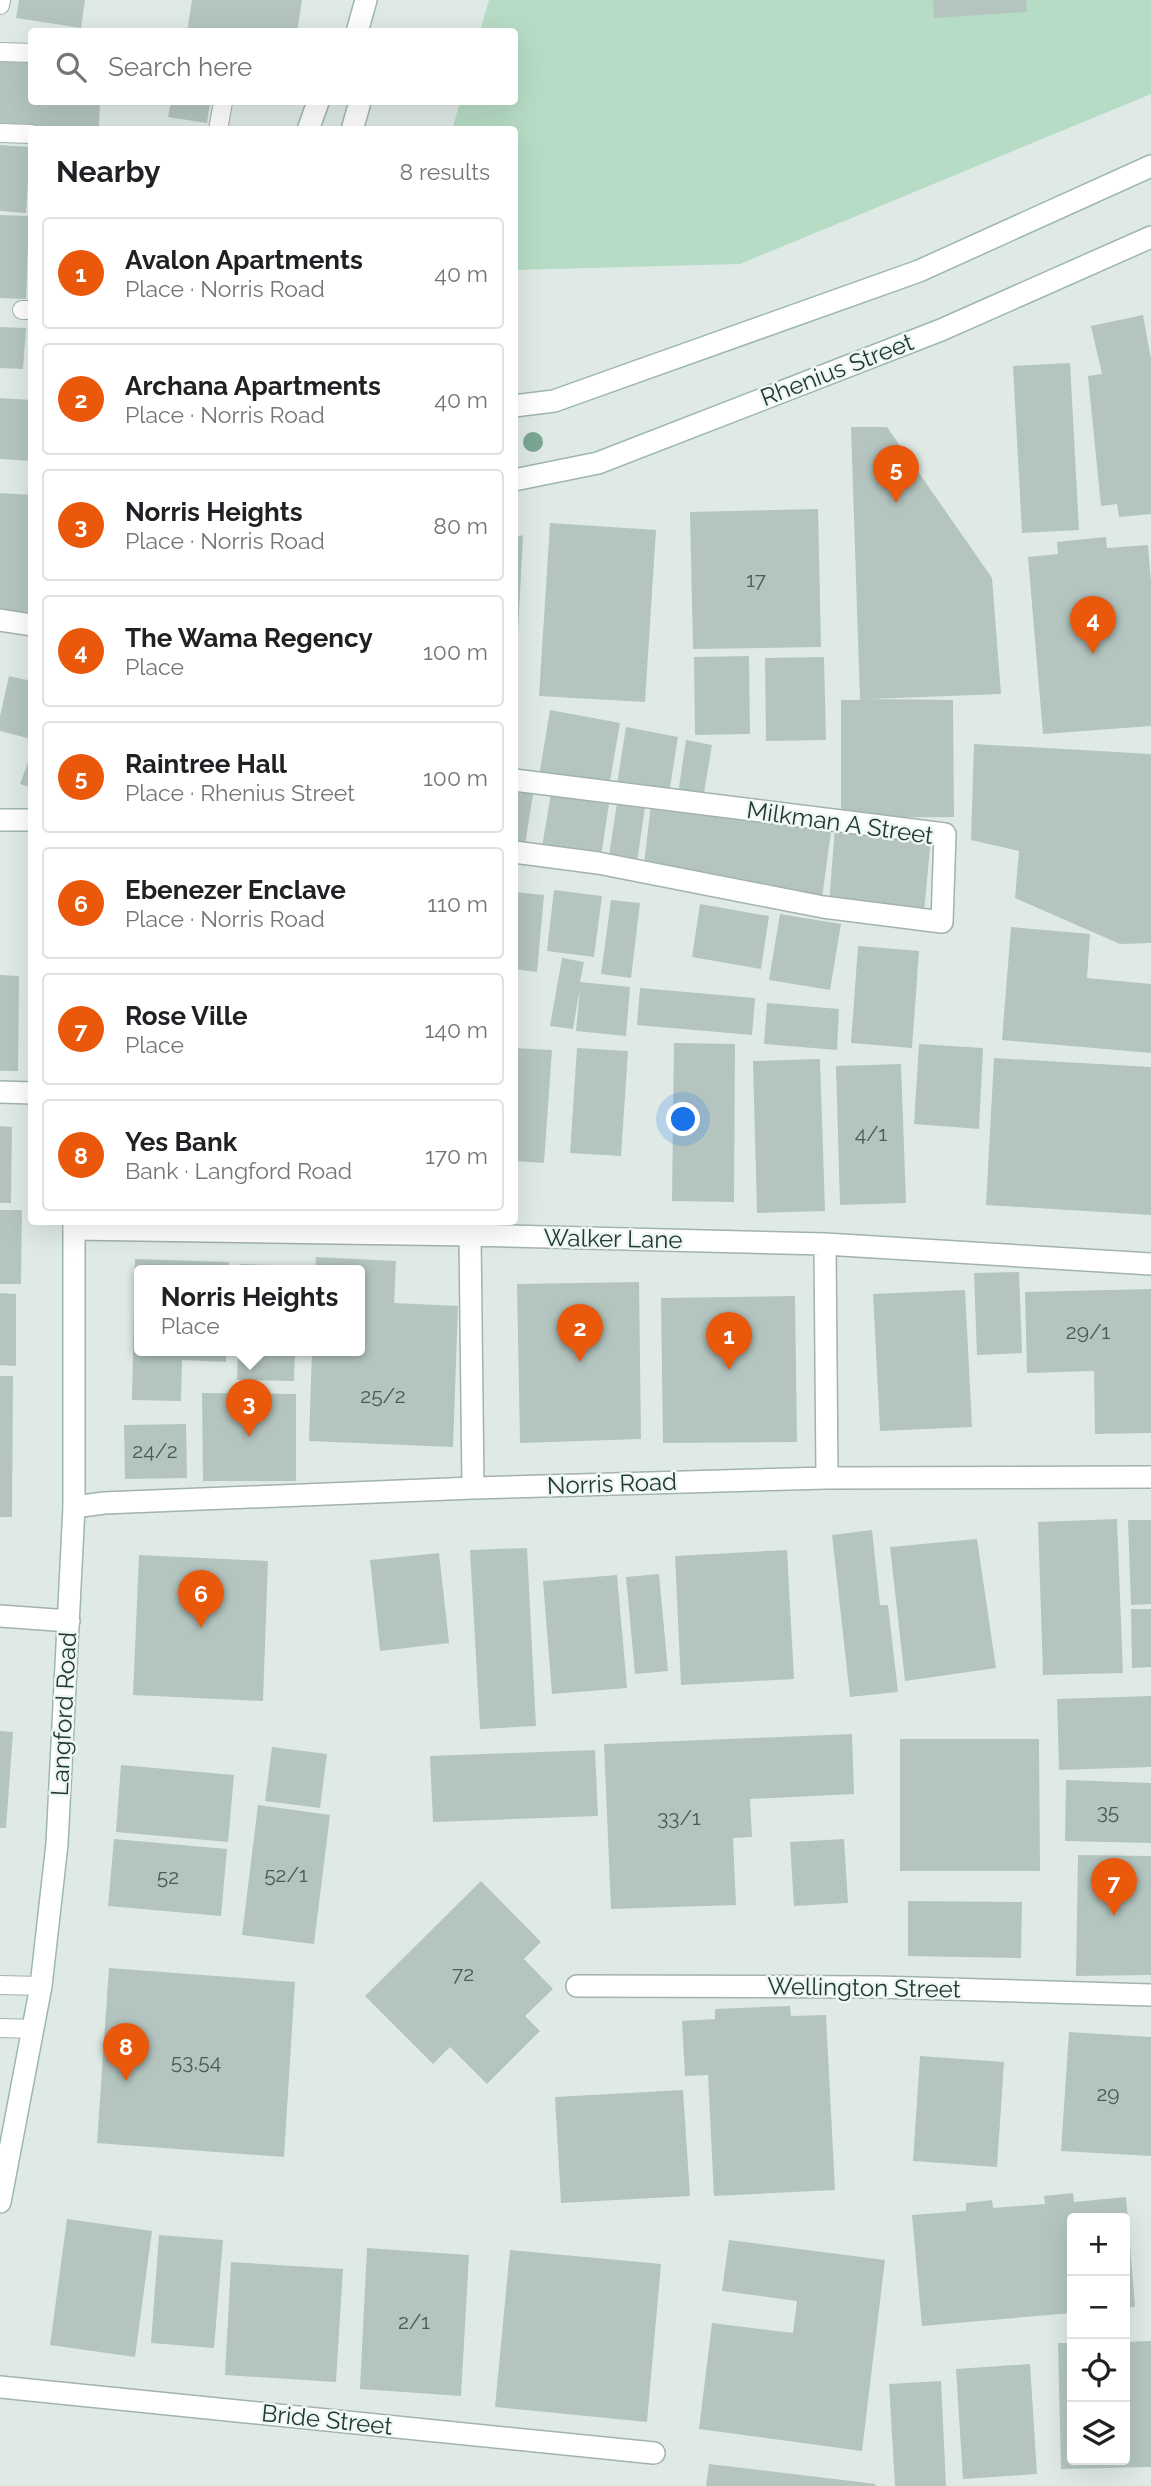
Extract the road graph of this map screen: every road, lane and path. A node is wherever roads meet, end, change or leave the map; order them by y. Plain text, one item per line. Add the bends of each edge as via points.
1 (1, 0) edge
2 (366, 0) edge
3 (0, 5) edge
4 (358, 28) edge
5 (0, 51) edge
6 (28, 53) edge
7 (222, 105) edge
8 (317, 105) edge
9 (359, 105) edge
10 (219, 126) edge
11 (309, 126) edge
12 (353, 126) edge
13 (0, 134) edge
14 (28, 134) edge
15 (1151, 166) edge
16 (1151, 237) edge
17 (518, 406) edge
18 (518, 479) edge
19 (0, 621) edge
20 (28, 624) edge
21 (518, 781) edge
22 (0, 820) edge
23 (28, 820) edge
24 (518, 853) edge
25 (0, 1092) edge
26 (28, 1093) edge
27 (74, 1225) edge
28 (470, 1235) junction
29 (825, 1244) junction
30 (1151, 1264) edge
31 (1151, 1477) edge
32 (827, 1478) junction
33 (473, 1488) junction
34 (74, 1507) junction
35 (0, 1616) edge
36 (69, 1621) junction
37 (0, 1985) edge
38 (41, 1986) junction
39 (577, 1986) dead end
40 (1151, 1995) edge
41 (0, 2028) edge
42 (34, 2029) junction
43 (0, 2202) edge
44 (0, 2387) edge
45 (654, 2453) dead end

1 - 3 lane
2 - 4 street
5 - 6 lane
7 - 10 lane
8 - 11 street
9 - 12 street
13 - 14 lane
15 - 17 street via 919,271 554,401
16 - 18 street, Rhenius Street via 941,330 598,463
19 - 20 street
21 - 24 street, Milkman A Street via 945,834 942,922 823,907 598,863
22 - 23 street
25 - 26 street
27 - 28 street, Walker Lane
27 - 34 street, Langford Road
28 - 29 street, Walker Lane
28 - 33 street
29 - 30 street, Walker Lane
29 - 32 street
31 - 32 street, Norris Road
32 - 33 street, Norris Road
33 - 34 street, Norris Road
34 - 36 street, Langford Road
35 - 36 street
36 - 38 street, Langford Road via 57,1844
37 - 38 lane
38 - 42 street, Langford Road
39 - 40 street, Wellington Street via 877,1987
41 - 42 lane
42 - 43 street, Langford Road
44 - 45 street, Bride Street

